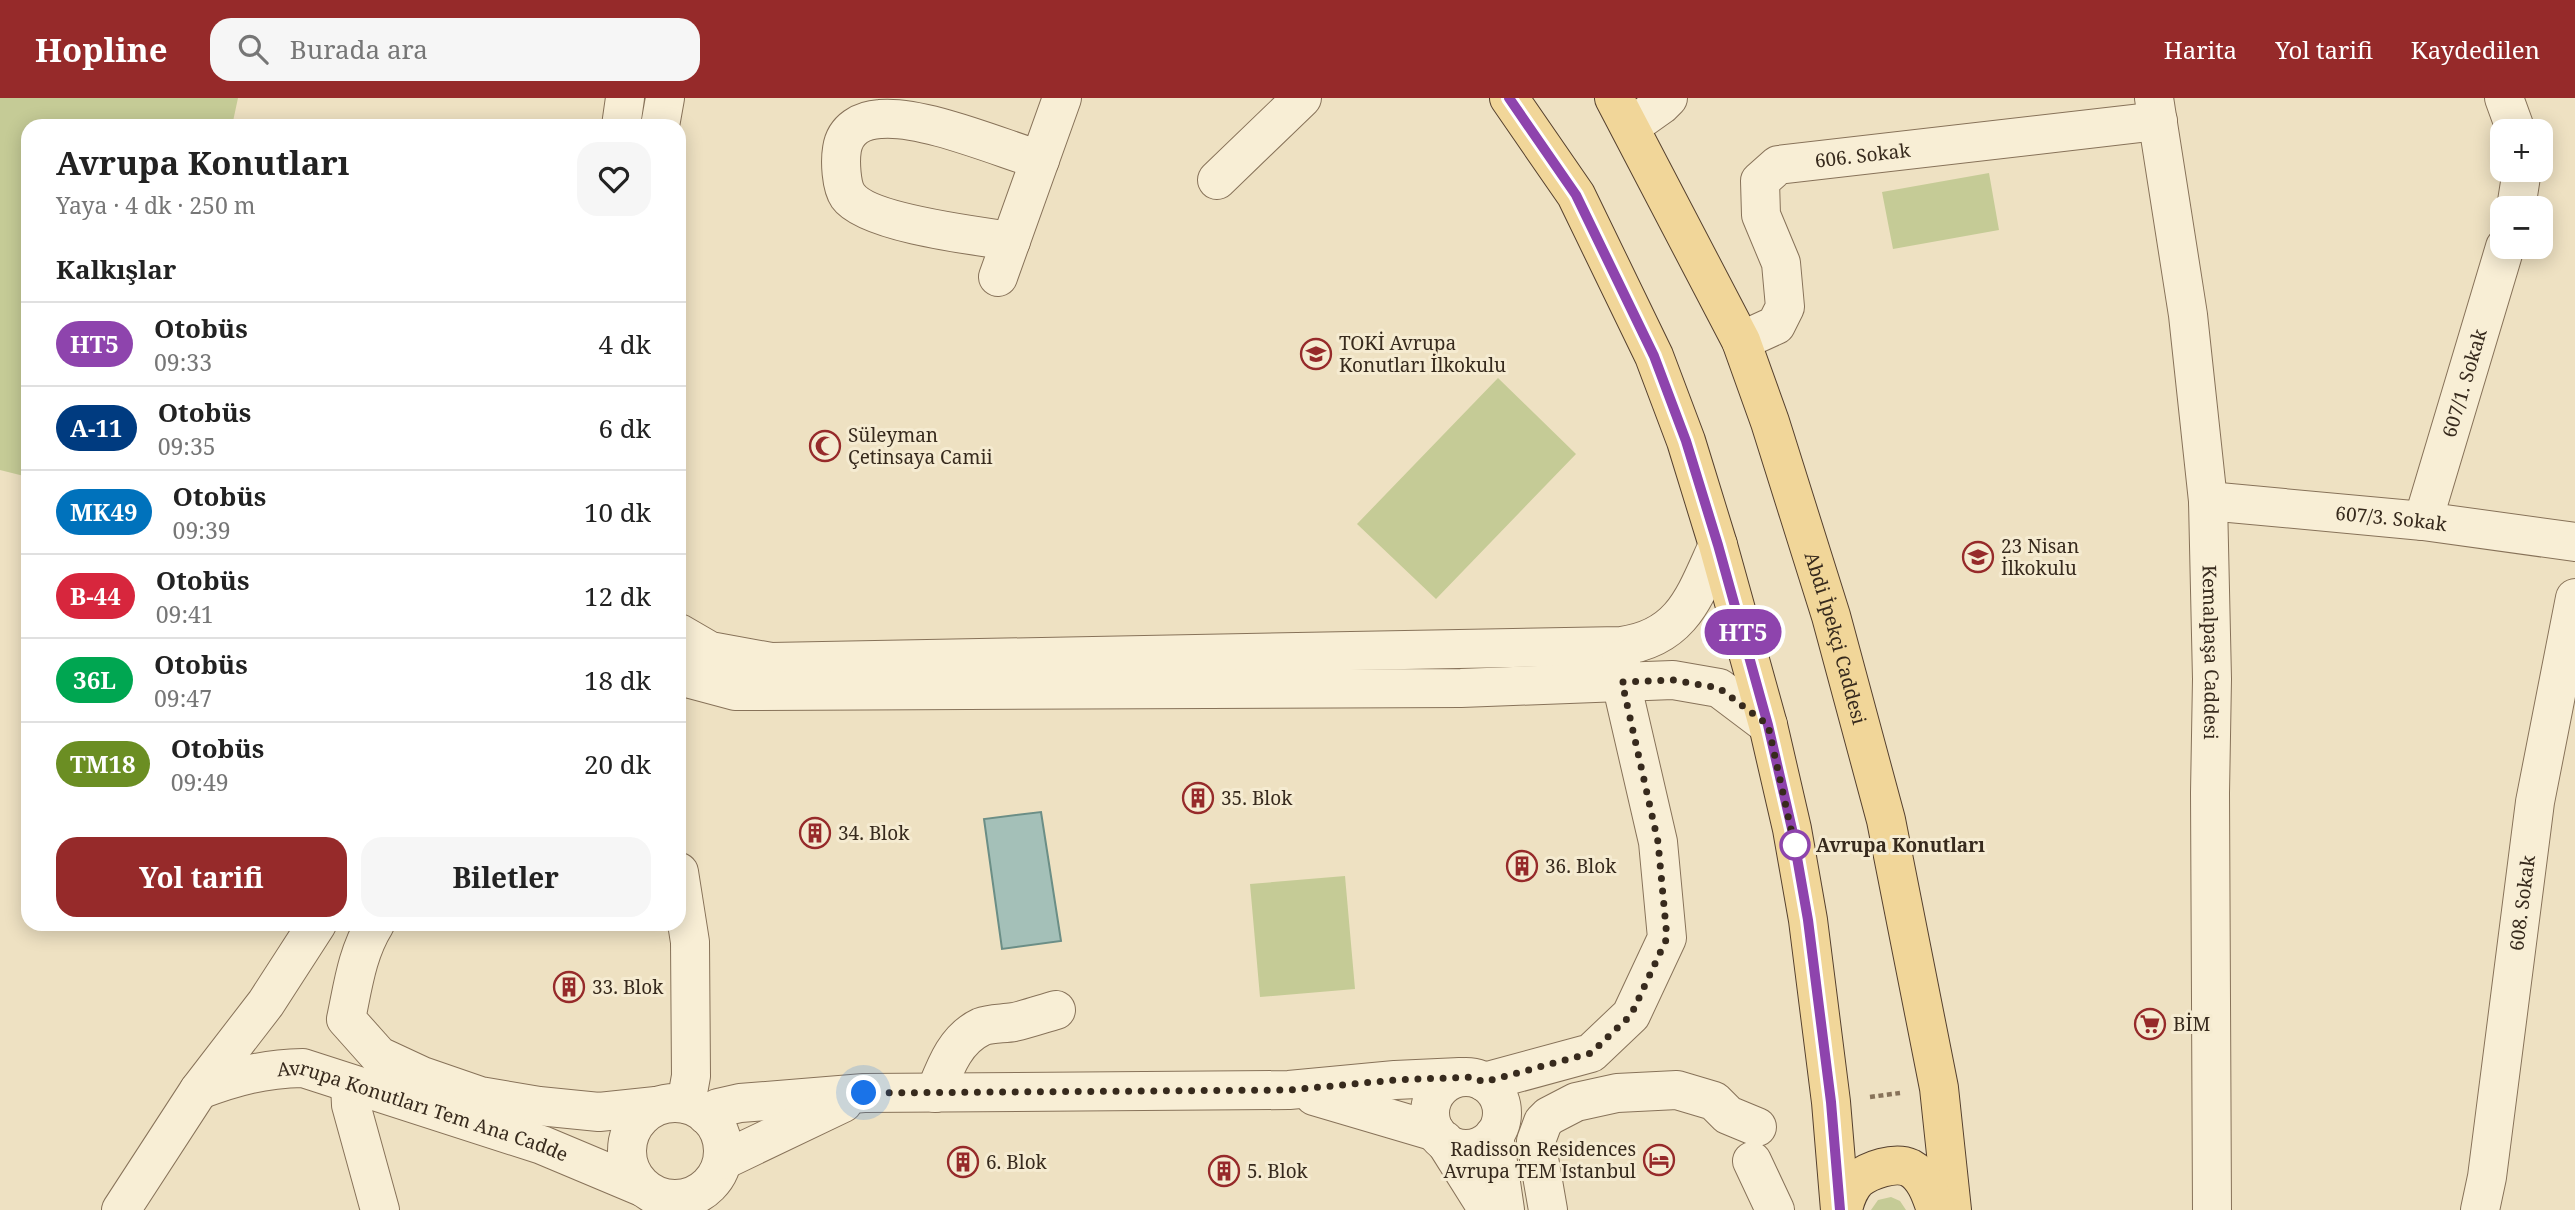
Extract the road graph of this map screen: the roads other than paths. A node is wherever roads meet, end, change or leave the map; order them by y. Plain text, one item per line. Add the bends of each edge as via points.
1 (625, 98) edge
2 (664, 98) edge
3 (1062, 98) edge
4 (1302, 98) edge
5 (1509, 98) edge
6 (1668, 98) edge
7 (2504, 98) edge
8 (2156, 109) edge
9 (1622, 112) edge
10 (622, 119) edge
11 (661, 119) edge
12 (2512, 119) edge
13 (1040, 160) junction
14 (1217, 180) dead end
15 (1011, 241) junction
16 (2501, 259) edge
17 (998, 277) dead end
18 (1741, 341) junction
19 (2208, 501) junction
20 (2423, 521) junction
21 (2575, 542) edge
22 (1718, 545) junction
23 (2575, 598) edge
24 (686, 637) edge
25 (1621, 664) junction
26 (686, 678) edge
27 (2564, 710) edge
28 (1768, 725) junction
29 (686, 917) edge
30 (312, 931) edge
31 (370, 931) edge
32 (266, 1003) junction
33 (1056, 1010) dead end
34 (346, 1019) junction
35 (303, 1068) junction
36 (1472, 1079) junction
37 (351, 1084) junction
38 (199, 1090) junction
39 (1289, 1090) junction
40 (864, 1093) junction
41 (935, 1093) junction
42 (683, 1108) junction
43 (1494, 1135) junction
44 (1440, 1136) junction
45 (715, 1185) edge
46 (652, 1197) edge
47 (121, 1210) edge
48 (380, 1210) edge
49 (1488, 1210) edge
50 (1505, 1210) edge
51 (1548, 1210) edge
52 (1775, 1210) edge
53 (1842, 1210) edge
54 (1936, 1210) edge
55 (1952, 1210) edge
56 (2212, 1210) edge
57 (2480, 1210) edge

1 - 10 street
2 - 11 street
3 - 13 street
4 - 14 street
5 - 22 main road via 1576,195 1654,356
6 - 9 street via 1661,105
7 - 12 street
8 - 18 street, 606. Sokak via 1778,165 1759,181 1761,215 1781,263 1785,307 1776,325
8 - 19 street, Kemalpaşa Caddesi via 2188,315
9 - 18 main road, Abdi İpekçi Caddesi
13 - 15 street
13 - 15 street via 900,118 866,121 846,136 842,149 847,195 860,206 927,227
15 - 17 street
16 - 20 street, 607/1. Sokak
18 - 55 main road, Abdi İpekçi Caddesi via 1831,616 1886,820 1939,1088
19 - 20 street, 607/3. Sokak
19 - 56 street, Kemalpaşa Caddesi
20 - 21 street, 607/3. Sokak
22 - 25 street via 1674,626 1639,644
22 - 28 main road
23 - 27 street, 608. Sokak
24 - 25 street via 710,652 771,662
25 - 26 street via 1461,688 735,691
25 - 28 street via 1719,688
25 - 36 street via 1658,842 1667,938 1631,1015 1591,1053
27 - 57 street, 608. Sokak via 2535,802
28 - 53 main road via 1808,920
29 - 42 street via 691,1076
30 - 32 street
31 - 34 street via 356,967
32 - 34 street via 285,986 311,983 334,995
32 - 35 street via 260,1028 263,1041 278,1061
32 - 38 street
33 - 41 street via 981,1027 948,1061
34 - 35 street via 340,1047 318,1066
34 - 42 street via 379,1056 480,1096 599,1112
35 - 37 street, Avrupa Konutları Tem Ana Cadde
35 - 38 street, Avrupa Konutları Tem Ana Cadde via 242,1074
36 - 39 street
36 - 43 street via 1493,1089 1500,1100 1500,1124
36 - 44 street via 1448,1081 1433,1098 1431,1121
37 - 46 street, Avrupa Konutları Tem Ana Cadde via 542,1145
37 - 48 street via 351,1105
38 - 47 street
39 - 41 street
39 - 44 street
40 - 41 street
40 - 42 street
40 - 45 street
42 - 45 street via 720,1131 724,1146
42 - 46 street via 637,1121 627,1142 632,1174
43 - 44 street via 1465,1149
43 - 50 street
44 - 49 street
45 - 46 street via 684,1199
51 - 52 street via 1536,1141 1549,1116 1576,1102 1616,1093 1678,1090 1714,1101 1755,1144
53 - 54 main road via 1856,1181 1896,1165 1911,1169 1929,1189

